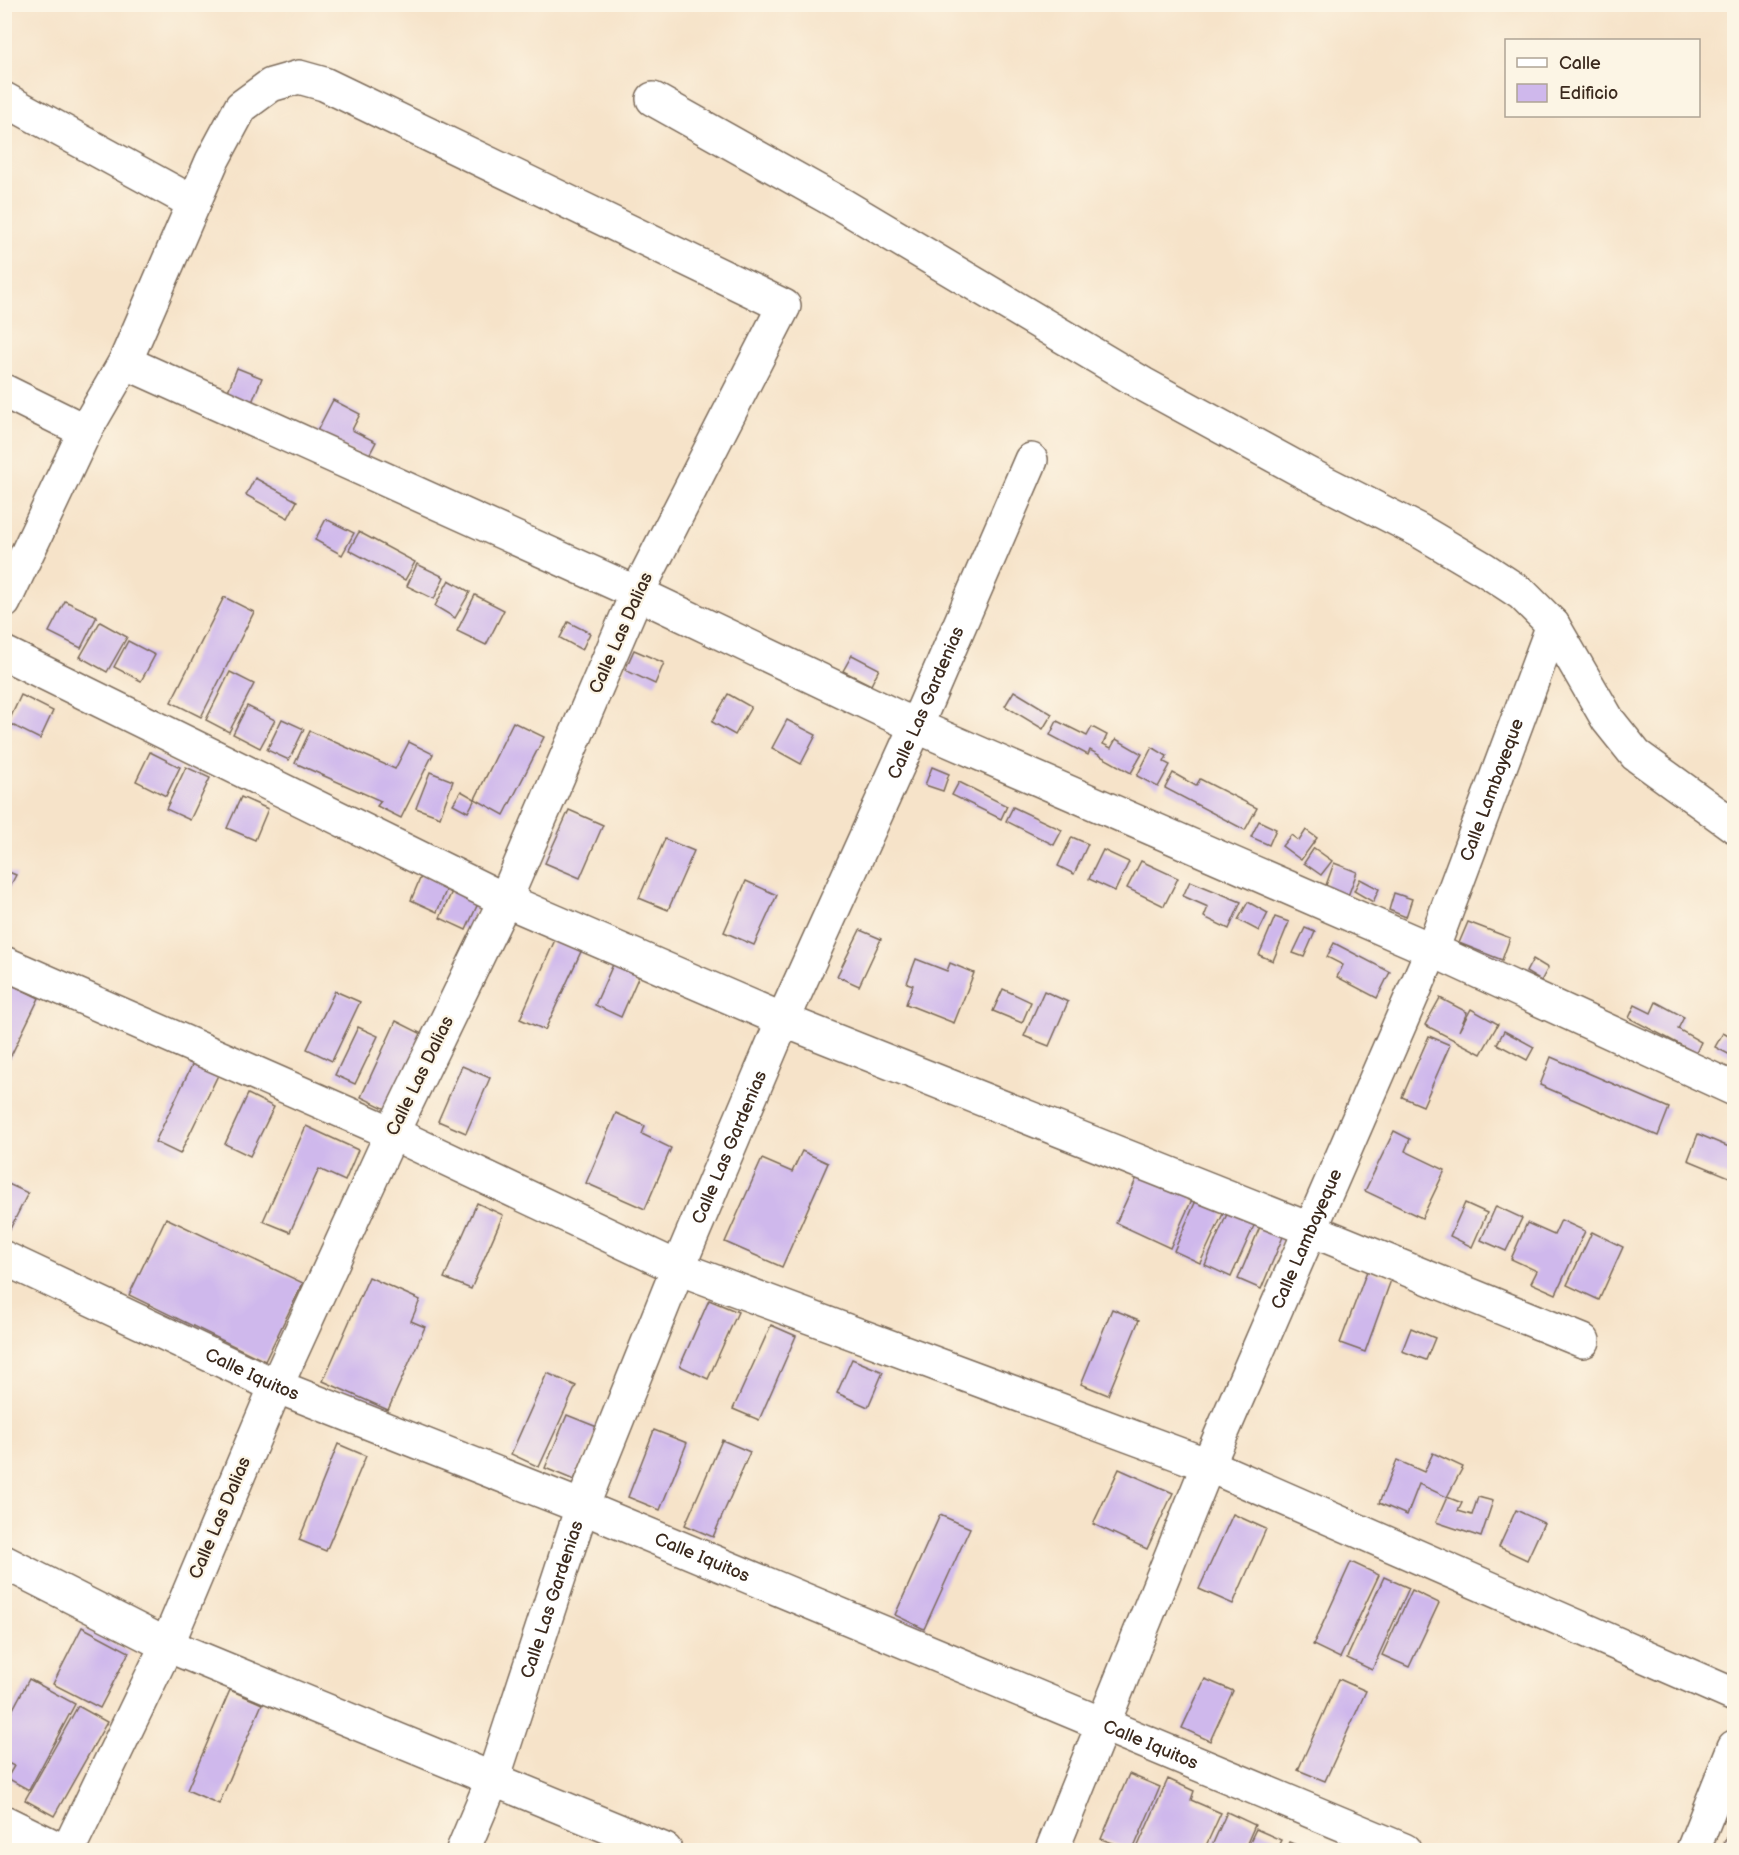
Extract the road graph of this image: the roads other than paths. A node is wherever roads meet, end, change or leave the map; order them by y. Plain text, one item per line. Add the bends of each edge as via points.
1 (4, 99) edge
2 (653, 99) dead end
3 (194, 203) junction
4 (125, 362) junction
5 (4, 391) edge
6 (86, 431) junction
7 (1031, 460) dead end
8 (637, 593) junction
9 (4, 602) edge
10 (1553, 625) junction
11 (4, 653) edge
12 (916, 726) junction
13 (1734, 826) edge
14 (505, 900) junction
15 (1432, 950) junction
16 (4, 963) edge
17 (783, 1020) junction
18 (1734, 1089) edge
19 (392, 1133) junction
20 (1309, 1228) junction
21 (4, 1258) edge
22 (678, 1268) junction
23 (1583, 1341) dead end
24 (276, 1386) junction
25 (1208, 1465) junction
26 (582, 1507) junction
27 (4, 1562) edge
28 (167, 1645) junction
29 (1734, 1695) edge
30 (1103, 1725) junction
31 (1734, 1747) edge
32 (493, 1779) junction
33 (4, 1822) edge
34 (61, 1851) edge
35 (68, 1851) edge
36 (463, 1851) edge
37 (665, 1851) edge
38 (1052, 1851) edge
39 (1404, 1851) edge
40 (1693, 1851) edge

1 - 3 street
2 - 10 street via 844,206 1143,384 1418,530 1522,594
3 - 4 street
3 - 8 street, Calle Las Dalias via 241,107 271,86 298,76 324,84 784,306
4 - 6 street
4 - 8 street
5 - 6 street
6 - 9 street
7 - 12 street, Calle Las Gardenias
8 - 12 street
8 - 14 street, Calle Las Dalias
10 - 13 street via 1608,720 1636,754
10 - 15 street, Calle Lambayeque
11 - 14 street
12 - 15 street
12 - 17 street, Calle Las Gardenias
14 - 17 street
14 - 19 street, Calle Las Dalias
15 - 18 street
15 - 20 street, Calle Lambayeque
16 - 19 street
17 - 20 street
17 - 22 street, Calle Las Gardenias
19 - 22 street
19 - 24 street, Calle Las Dalias
20 - 23 street
20 - 25 street, Calle Lambayeque
21 - 24 street, Calle Iquitos
22 - 25 street
22 - 26 street, Calle Las Gardenias
24 - 26 street, Calle Iquitos
24 - 28 street, Calle Las Dalias
25 - 29 street
25 - 30 street, Calle Lambayeque
26 - 30 street, Calle Iquitos
26 - 32 street, Calle Las Gardenias
27 - 28 street
28 - 32 street
28 - 35 street, Calle Las Dalias
30 - 38 street, Calle Lambayeque
30 - 39 street, Calle Iquitos
31 - 40 street
32 - 36 street, Calle Las Gardenias
32 - 37 street
33 - 34 street

